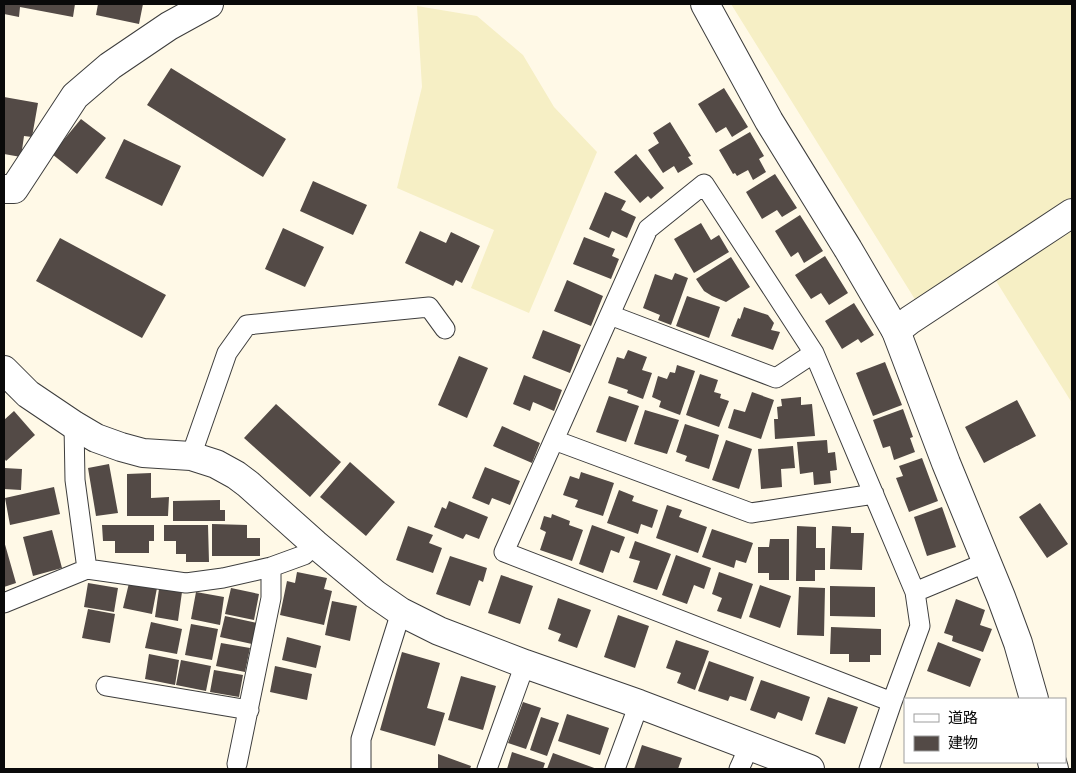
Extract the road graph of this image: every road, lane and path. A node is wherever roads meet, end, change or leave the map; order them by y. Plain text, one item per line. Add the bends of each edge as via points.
1 (208, 4) edge
2 (705, 4) edge
3 (4, 189) edge
4 (1072, 213) edge
5 (610, 315) junction
6 (445, 329) dead end
7 (896, 331) junction
8 (814, 353) junction
9 (4, 370) edge
10 (74, 425) junction
11 (554, 440) junction
12 (191, 456) junction
13 (874, 494) junction
14 (315, 544) junction
15 (987, 562) junction
16 (271, 568) junction
17 (87, 569) junction
18 (915, 592) junction
19 (4, 603) edge
20 (401, 612) junction
21 (525, 664) junction
22 (106, 686) dead end
23 (1034, 698) edge
24 (892, 702) junction
25 (640, 704) junction
26 (249, 710) junction
27 (744, 758) edge
28 (237, 764) dead end
29 (361, 769) edge
30 (487, 769) edge
31 (615, 769) edge
32 (810, 769) edge
33 (869, 769) edge

1 - 3 street via 110,66 75,96 14,189
2 - 7 street via 769,121
4 - 7 street
5 - 8 lane via 776,378
5 - 8 lane via 648,229 704,184
5 - 11 lane
6 - 12 lane via 429,307 247,325 227,353
7 - 15 street
8 - 13 lane
9 - 10 street via 28,394
10 - 12 street via 96,438 143,453
10 - 17 lane via 75,480
11 - 13 lane via 751,513
11 - 24 lane via 504,552
12 - 14 street via 216,464 242,480
13 - 18 lane
14 - 16 lane via 304,556
14 - 20 street
15 - 18 lane
15 - 23 street via 1018,643
16 - 17 lane via 186,583
16 - 26 lane via 271,598
17 - 19 lane
18 - 24 lane via 920,626
20 - 21 street via 439,631
20 - 29 lane via 361,739
21 - 25 street
21 - 30 lane
22 - 26 lane
24 - 33 lane
25 - 27 street
25 - 31 lane
26 - 28 lane
27 - 32 street

